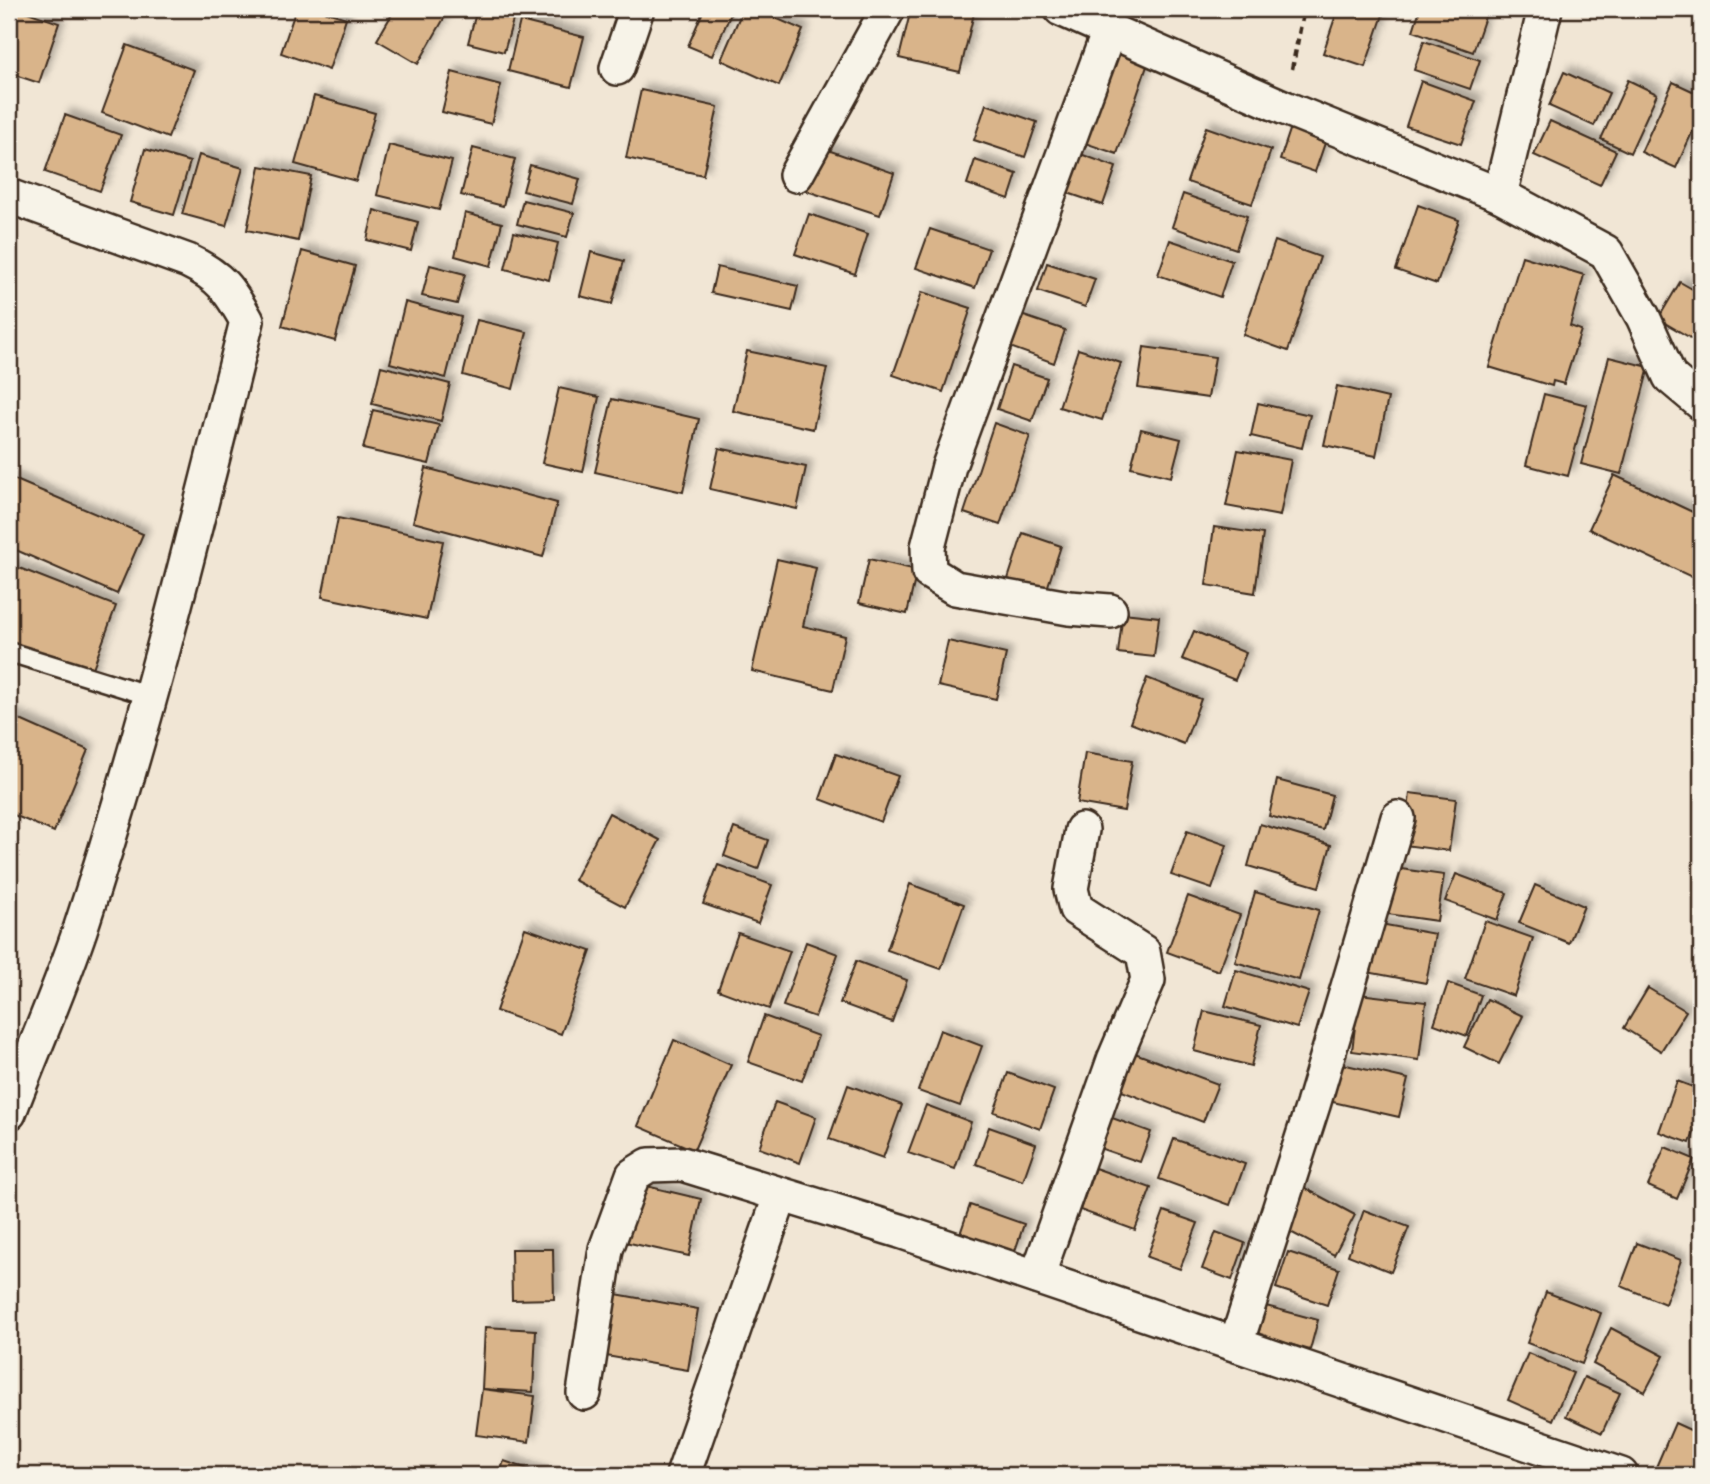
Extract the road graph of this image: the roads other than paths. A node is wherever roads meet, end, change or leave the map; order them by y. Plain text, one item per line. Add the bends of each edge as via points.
1 (637, 9) edge
2 (888, 9) edge
3 (1062, 9) edge
4 (1545, 9) edge
5 (1109, 32) junction
6 (617, 68) dead end
7 (796, 175) dead end
8 (1500, 195) junction
9 (9, 197) edge
10 (1701, 403) edge
11 (1110, 611) dead end
12 (9, 652) edge
13 (151, 696) junction
14 (1398, 818) dead end
15 (1082, 830) dead end
16 (9, 1113) edge
17 (780, 1197) junction
18 (1037, 1278) junction
19 (1236, 1344) junction
20 (584, 1393) dead end
21 (683, 1475) edge
22 (1620, 1475) edge

1 - 6 street
2 - 7 street
3 - 5 street
4 - 8 street
5 - 8 street
5 - 11 street via 949,466 928,547 929,572 955,588
8 - 10 street via 1606,252 1670,377
9 - 13 street via 210,272 228,286 247,321
12 - 13 lane
13 - 16 street via 79,932
14 - 19 street
15 - 18 street via 1071,889 1076,909 1143,952 1148,980 1114,1060
17 - 18 street via 900,1231
17 - 20 street via 682,1164 649,1165 633,1175 606,1249
17 - 21 street
18 - 19 street
19 - 22 street

